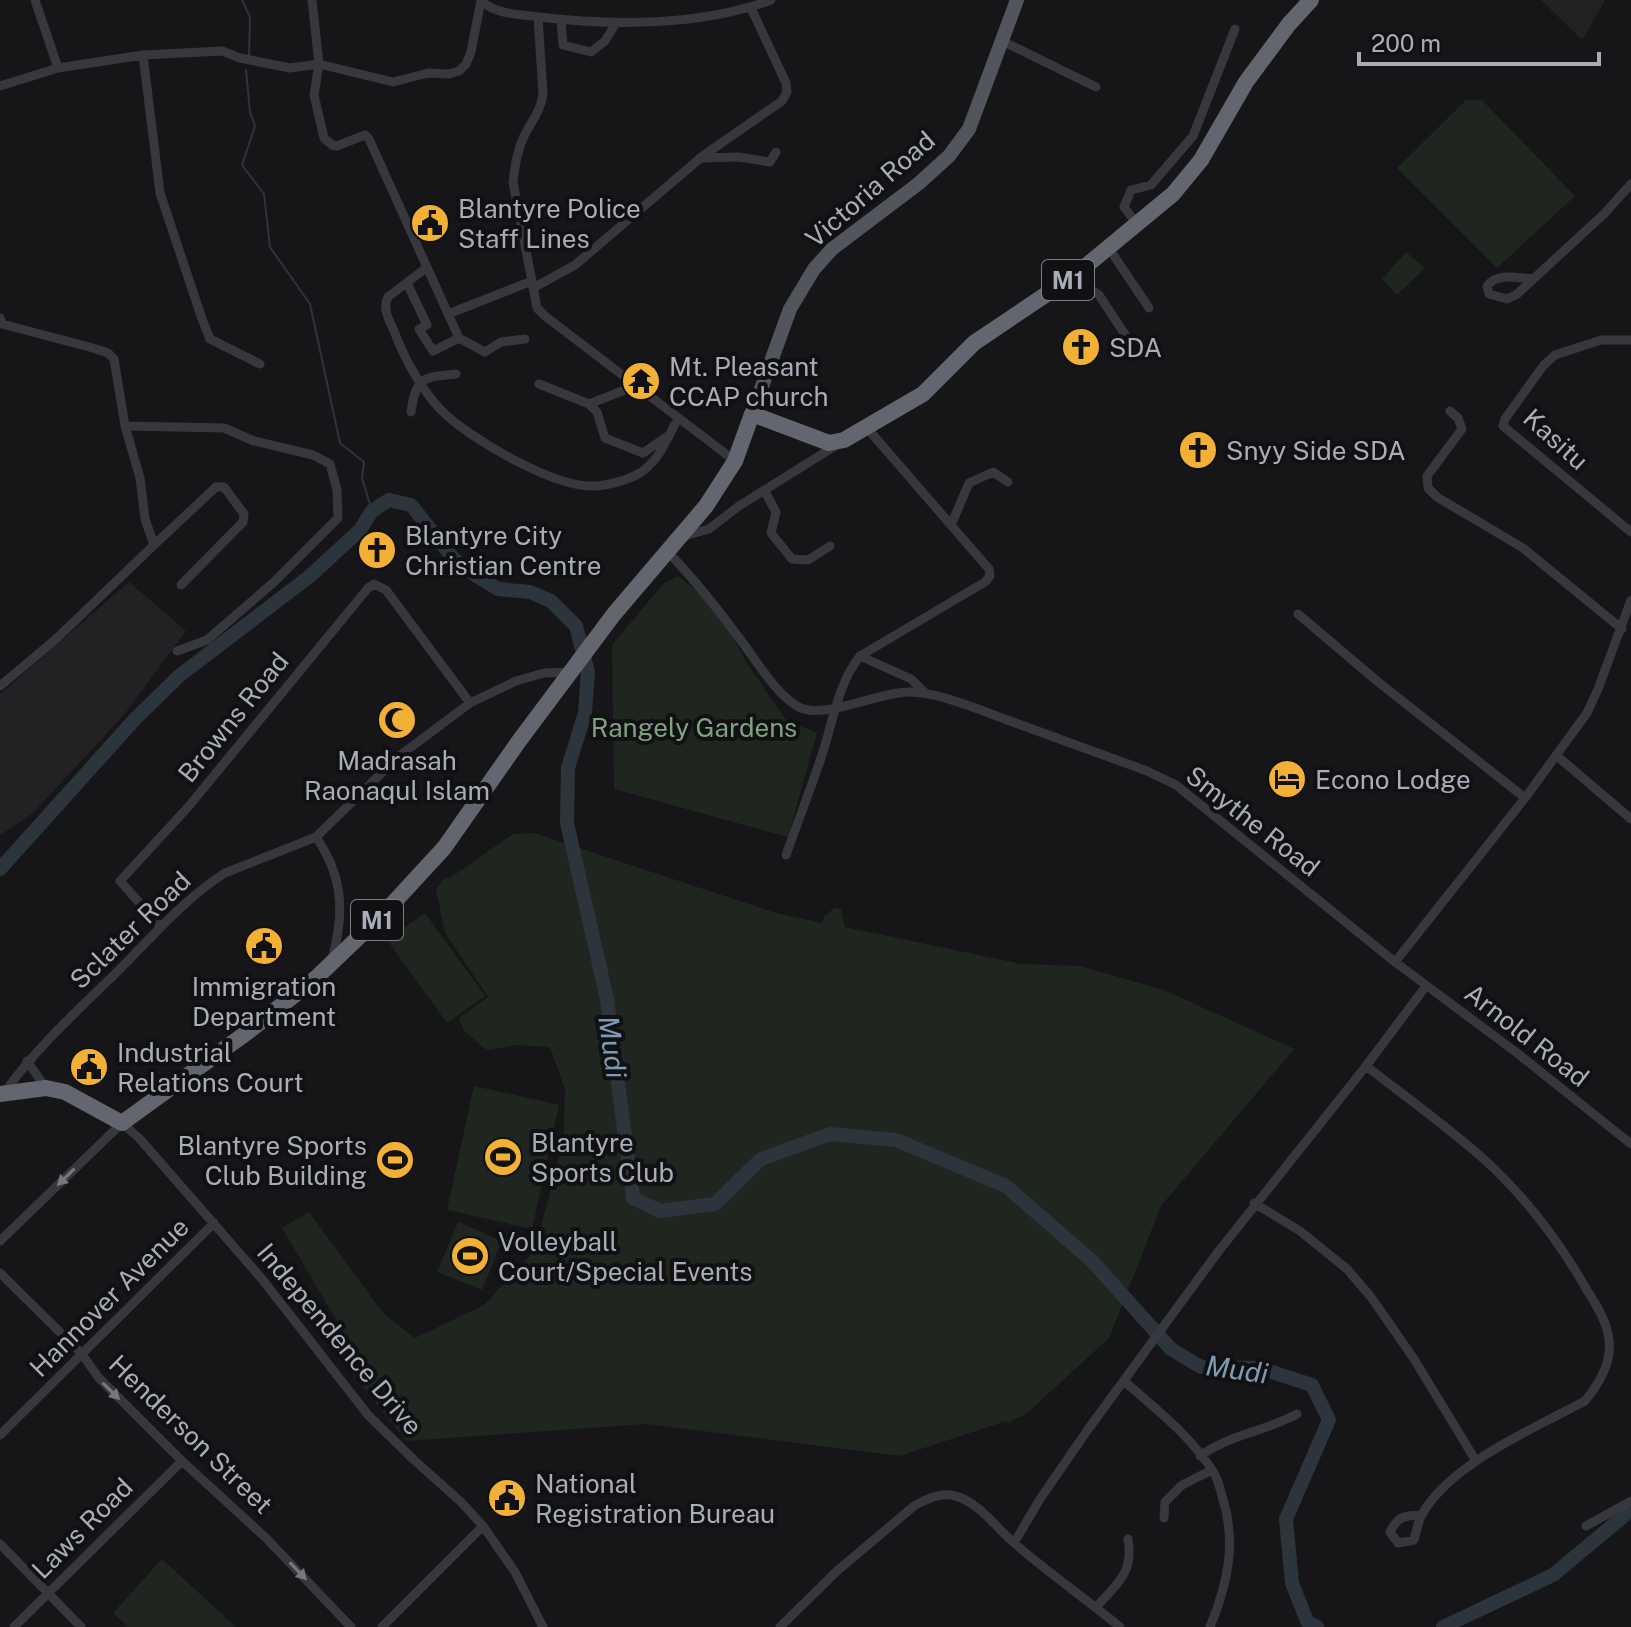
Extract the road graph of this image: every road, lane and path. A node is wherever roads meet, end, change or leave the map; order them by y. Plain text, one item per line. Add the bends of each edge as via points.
1 (35, 0) edge
2 (312, 0) edge
3 (482, 0) edge
4 (771, 0) edge
5 (1017, 0) edge
6 (1311, 0) edge
7 (751, 8) junction
8 (538, 17) junction
9 (561, 20) junction
10 (616, 23) junction
11 (1235, 29) dead end
12 (1002, 41) junction
13 (143, 55) junction
14 (319, 64) junction
15 (58, 68) junction
16 (0, 86) edge
17 (1096, 87) dead end
18 (776, 152) dead end
19 (700, 158) junction
20 (1631, 184) edge
21 (1137, 224) junction
22 (1108, 247) junction
23 (426, 268) junction
24 (1072, 277) junction
25 (1533, 279) dead end
26 (407, 283) junction
27 (532, 284) junction
28 (1149, 308) dead end
29 (448, 314) junction
30 (0, 318) edge
31 (1126, 336) dead end
32 (459, 338) junction
33 (525, 339) dead end
34 (1631, 340) edge
35 (260, 364) dead end
36 (456, 374) dead end
37 (421, 383) junction
38 (539, 384) dead end
39 (635, 386) junction
40 (589, 404) junction
41 (1450, 411) dead end
42 (411, 412) dead end
43 (752, 414) junction
44 (678, 419) junction
45 (125, 426) junction
46 (867, 428) junction
47 (668, 436) junction
48 (844, 440) junction
49 (735, 461) junction
50 (1008, 482) dead end
51 (764, 490) junction
52 (952, 523) junction
53 (1631, 532) edge
54 (681, 538) junction
55 (154, 545) junction
56 (830, 546) dead end
57 (668, 552) junction
58 (181, 585) dead end
59 (1631, 600) edge
60 (1298, 614) dead end
61 (1622, 629) junction
62 (177, 651) dead end
63 (860, 656) junction
64 (574, 668) junction
65 (0, 686) edge
66 (925, 693) junction
67 (470, 703) junction
68 (836, 707) junction
69 (1557, 756) junction
70 (1525, 798) junction
71 (1631, 819) edge
72 (316, 837) junction
73 (786, 855) dead end
74 (161, 927) junction
75 (1395, 962) junction
76 (331, 964) junction
77 (1426, 986) junction
78 (27, 1061) junction
79 (1366, 1066) junction
80 (46, 1088) junction
81 (2, 1094) edge
82 (122, 1123) junction
83 (1631, 1144) edge
84 (1254, 1203) junction
85 (214, 1223) junction
86 (0, 1241) edge
87 (0, 1273) edge
88 (82, 1354) junction
89 (1124, 1381) junction
90 (1297, 1414) dead end
91 (0, 1435) edge
92 (1200, 1456) junction
93 (182, 1461) junction
94 (1476, 1461) junction
95 (1212, 1470) junction
96 (1631, 1501) edge
97 (1421, 1516) dead end
98 (1164, 1518) dead end
99 (483, 1526) junction
100 (1586, 1526) dead end
101 (1128, 1539) dead end
102 (1014, 1543) junction
103 (0, 1544) edge
104 (47, 1594) junction
105 (1096, 1607) junction
106 (14, 1627) edge
107 (81, 1627) edge
108 (351, 1627) edge
109 (382, 1627) edge
110 (543, 1627) edge
111 (780, 1627) edge
112 (1120, 1627) edge
113 (1210, 1627) edge

1 - 15 street
2 - 14 street
3 - 8 street via 494,10
3 - 14 street via 471,52 459,71 393,82
4 - 7 street
5 - 12 main road, Victoria Road
6 - 21 highway, M1 via 1246,82 1187,179
7 - 10 street
7 - 19 street via 787,92 772,110
8 - 9 street
8 - 27 street via 542,105 523,139 513,182
9 - 10 street
9 - 10 street via 563,45 591,52
11 - 21 street via 1193,136 1151,185 1131,190 1124,207
12 - 17 street
12 - 43 main road, Victoria Road via 969,129 949,156 832,249 803,285
13 - 14 street via 222,51 290,68
13 - 15 street
13 - 35 street via 160,193 201,316 210,339
14 - 23 street via 314,95 324,138 337,146 365,135 369,139
15 - 16 street
18 - 19 street via 770,162
19 - 27 street via 575,265
20 - 25 street
21 - 22 highway, M1
22 - 24 highway, M1
22 - 28 street
23 - 26 street
23 - 29 street
24 - 31 street via 1099,295
24 - 46 highway, M1 via 974,343 923,394
26 - 32 street via 427,325 419,329 433,351
26 - 37 street via 384,303
27 - 29 street
27 - 39 street via 537,308 545,316
29 - 32 street
30 - 45 street via 2,324 108,353 114,359
32 - 33 street via 485,352 501,342
34 - 53 street, Kasitu via 1601,340 1555,355 1503,426
36 - 37 street via 427,377
37 - 42 street via 414,390
37 - 47 street via 440,409 491,448 569,482 593,486 639,473 661,455
38 - 40 street
39 - 40 street
39 - 44 street
40 - 47 street via 605,438 618,445 643,453
41 - 61 street via 1462,429 1427,476 1428,488 1523,548
43 - 48 highway via 829,443
43 - 49 highway, M1
44 - 47 street
44 - 49 street
45 - 55 street
45 - 62 street via 224,428 330,464 337,490 338,518 207,640
46 - 48 highway, M1
46 - 52 street
48 - 51 street
49 - 54 highway, M1
50 - 52 street via 993,472 969,483
51 - 54 street via 709,529
51 - 56 street via 776,512 771,533 792,559 808,560
52 - 63 street via 990,576
54 - 57 highway, M1
55 - 58 street via 216,487 224,487 244,514 243,522
55 - 65 street
57 - 64 highway, M1
57 - 68 street, Smythe Road via 794,705 809,711
59 - 61 street
60 - 70 street
61 - 69 street via 1587,713
63 - 66 street via 911,679
63 - 68 street
64 - 67 street via 516,681
64 - 76 highway, M1 via 444,848
66 - 68 street, Smythe Road via 891,693
66 - 75 street, Smythe Road via 1176,785
67 - 72 street via 398,757
67 - 74 street, Browns Road via 380,585 368,588 189,806 120,881
68 - 73 street
69 - 70 street
69 - 71 street
70 - 75 street
72 - 74 street, Sclater Road via 225,873
72 - 76 street via 338,888
74 - 78 street, Sclater Road
75 - 77 street, Arnold Road
76 - 82 highway, M1
77 - 79 street
77 - 83 street, Arnold Road
78 - 80 street
78 - 81 street, Sclater Road
79 - 84 street
79 - 94 street via 1486,1161 1527,1204 1572,1264 1606,1323 1609,1358 1585,1401
80 - 81 highway
80 - 82 highway via 65,1092
82 - 85 street, Independence Drive
82 -> 86 street
84 - 89 street
84 - 94 street via 1347,1269 1414,1359
85 - 88 street, Hannover Avenue
85 - 99 street, Independence Drive via 368,1415
87 - 88 street, Henderson Street
88 - 91 street, Hannover Avenue
88 -> 93 street, Henderson Street via 98,1377
89 - 92 street via 1177,1427
89 - 102 street
90 - 92 street via 1220,1442
92 - 95 street
93 - 104 street, Laws Road
93 -> 108 street, Henderson Street
94 - 97 street
95 - 98 street via 1182,1485 1165,1502
95 - 113 street via 1229,1517 1231,1541 1223,1596
96 - 100 street
99 - 109 street
99 - 110 street, Independence Drive via 515,1572
101 - 105 street via 1131,1557 1123,1578
102 - 105 street
102 - 111 street via 964,1499 946,1494 923,1500 837,1571
103 - 104 street
104 - 106 street, Laws Road
104 - 107 street
105 - 112 street

